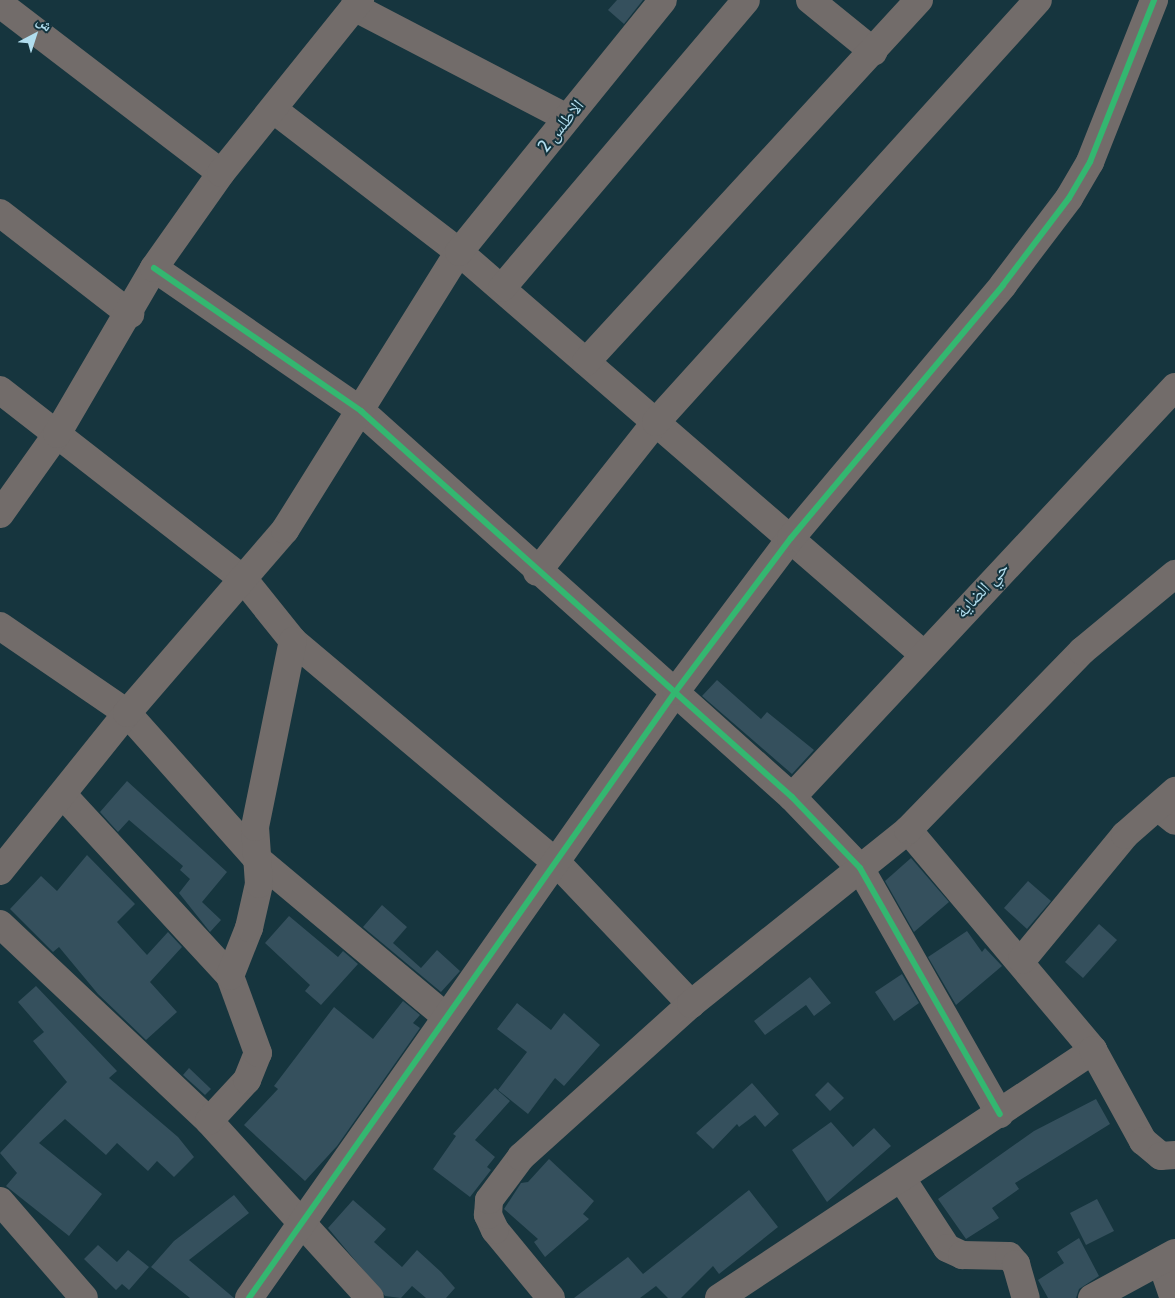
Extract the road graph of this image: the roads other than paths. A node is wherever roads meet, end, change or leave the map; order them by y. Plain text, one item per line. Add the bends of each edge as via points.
1 (663, 0) edge
2 (746, 0) edge
3 (810, 0) edge
4 (919, 0) edge
5 (1038, 0) edge
6 (1149, 2) edge
7 (0, 4) edge
8 (357, 4) edge
9 (874, 52) junction
10 (274, 110) junction
11 (567, 118) junction
12 (221, 173) junction
13 (0, 213) edge
14 (459, 252) junction
15 (154, 268) junction
16 (502, 288) junction
17 (130, 314) junction
18 (586, 362) junction
19 (1175, 386) edge
20 (0, 390) edge
21 (361, 411) junction
22 (656, 422) junction
23 (57, 434) junction
24 (0, 514) edge
25 (791, 538) junction
26 (537, 572) junction
27 (1175, 574) edge
28 (244, 580) junction
29 (0, 626) edge
30 (293, 641) junction
31 (922, 653) junction
32 (676, 691) junction
33 (127, 713) junction
34 (63, 795) junction
35 (792, 797) junction
36 (1169, 806) edge
37 (908, 830) junction
38 (256, 858) junction
39 (557, 863) junction
40 (860, 868) junction
41 (0, 871) edge
42 (0, 924) edge
43 (1022, 960) junction
44 (230, 976) junction
45 (691, 1004) junction
46 (445, 1016) junction
47 (1093, 1050) junction
48 (1000, 1114) junction
49 (210, 1121) junction
50 (1175, 1155) edge
51 (902, 1179) junction
52 (0, 1201) edge
53 (301, 1220) junction
54 (1168, 1257) edge
55 (756, 1287) edge
56 (84, 1298) edge
57 (248, 1298) edge
58 (370, 1298) edge
59 (551, 1298) edge
60 (719, 1298) edge
61 (1026, 1298) edge
62 (1092, 1298) edge
63 (1174, 1298) edge

1 - 11 street, الاطلس 2
2 - 16 street
3 - 9 street
4 - 9 street
5 - 22 street
6 - 25 street via 1090,162 1069,198 1003,285
7 - 12 street
8 - 10 street
8 - 11 street
9 - 18 street
10 - 12 street
10 - 14 street
11 - 14 street, الاطلس 2
12 - 15 street
13 - 17 street
14 - 16 street
14 - 21 street, الاطلس 2
15 - 17 street
15 - 21 street
16 - 18 street
17 - 23 street
18 - 22 street
19 - 31 street, حي الضاية
20 - 23 street
21 - 26 street
21 - 28 street, الاطلس 2 via 285,530
22 - 25 street
22 - 26 street
23 - 24 street
23 - 28 street
25 - 31 street
25 - 32 street
26 - 32 street
27 - 37 street via 1082,650
28 - 30 street
28 - 33 street, الاطلس 2
29 - 33 street
30 - 38 street via 263,774
30 - 39 street
31 - 35 street, حي الضاية
32 - 35 street
32 - 39 street
33 - 34 street, الاطلس 2
33 - 38 street
34 - 41 street, الاطلس 2
34 - 44 street
35 - 40 street
36 - 43 street via 1125,835
37 - 40 street
37 - 43 street
38 - 44 street via 259,884 249,928
38 - 46 street
39 - 45 street
39 - 46 street
40 - 45 street
40 - 48 street
42 - 49 street
43 - 47 street
44 - 49 street via 258,1053 247,1080
45 - 59 street via 521,1157 490,1200 488,1215 495,1230
46 - 53 street
47 - 48 street
47 - 50 street via 1143,1141 1161,1156
48 - 51 street
49 - 53 street
51 - 55 street
51 - 61 street via 947,1248 962,1255 1009,1256 1016,1264
52 - 56 street
53 - 57 street
53 - 58 street
54 - 62 street
54 - 63 street
55 - 60 street

